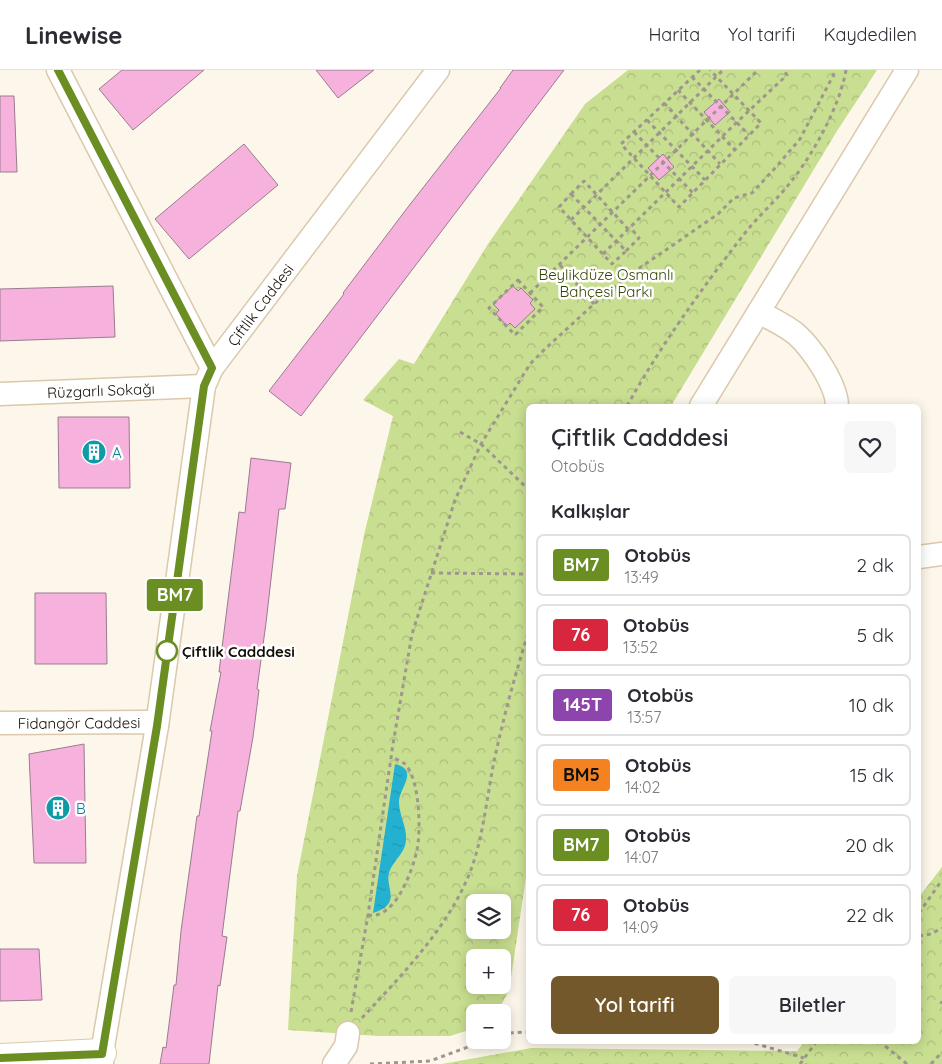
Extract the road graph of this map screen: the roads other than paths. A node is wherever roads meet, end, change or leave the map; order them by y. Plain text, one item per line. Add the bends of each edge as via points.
1 (58, 70) edge
2 (438, 70) edge
3 (907, 70) edge
4 (759, 312) junction
5 (208, 377) junction
6 (0, 394) edge
7 (702, 404) edge
8 (837, 404) edge
9 (942, 554) edge
10 (921, 557) edge
11 (0, 723) edge
12 (157, 726) junction
13 (348, 1033) road end
14 (0, 1058) edge
15 (102, 1059) edge
16 (334, 1064) edge

1 - 5 street
2 - 5 street, Çiftlik Caddesi
3 - 4 street
4 - 7 street
4 - 8 street via 796,334 820,363 837,396
5 - 6 street, Rüzgarlı Sokağı
5 - 12 street, Çiftlik Caddesi
9 - 10 street
11 - 12 street, Fidangör Caddesi via 147,722
12 - 15 street, Çiftlik Caddesi
13 - 16 street via 346,1046
14 - 15 main road

